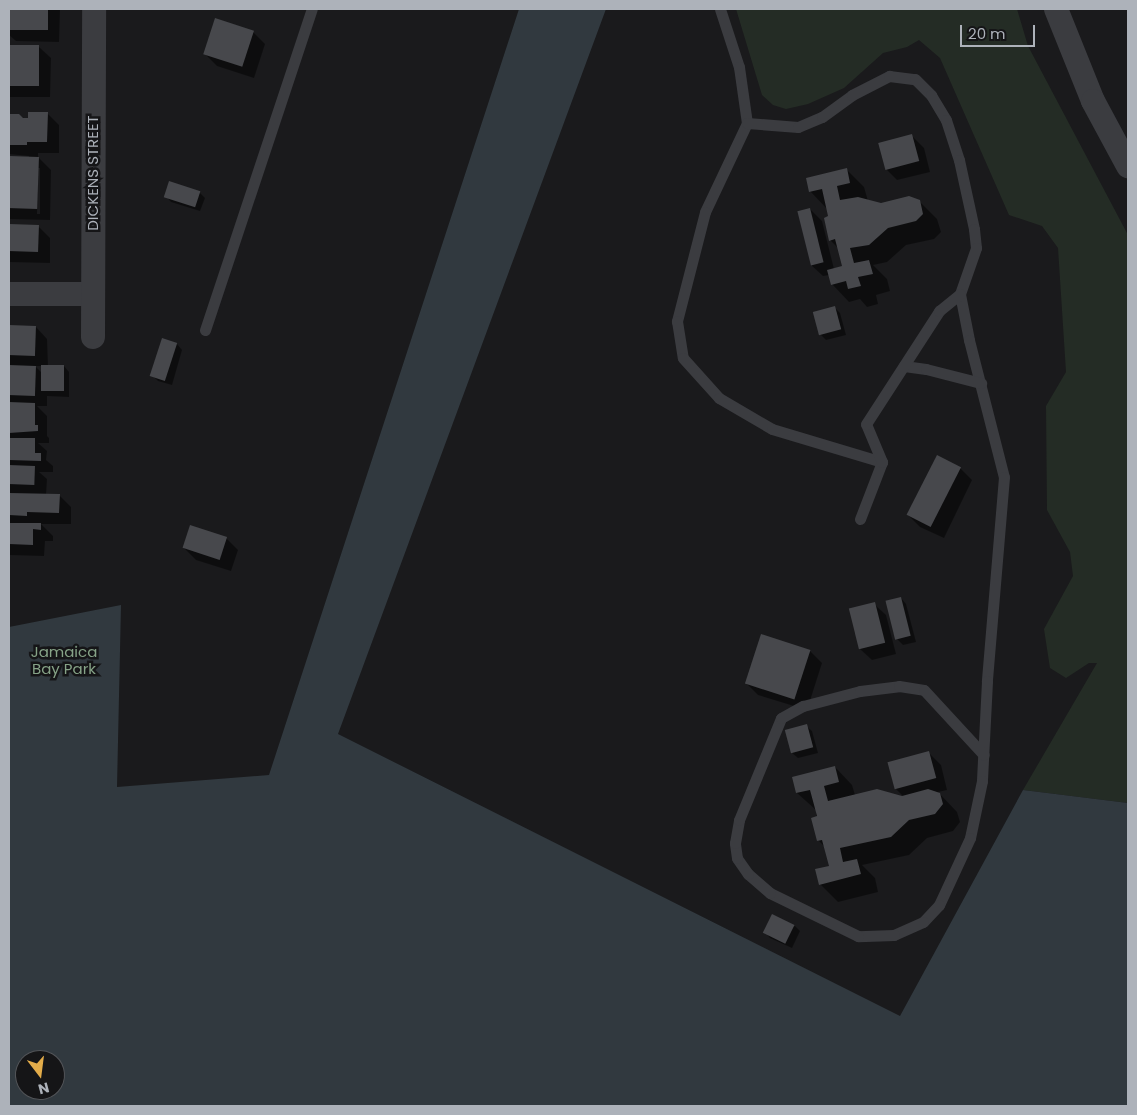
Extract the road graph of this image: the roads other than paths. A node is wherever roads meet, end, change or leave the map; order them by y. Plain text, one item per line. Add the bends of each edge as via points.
1 (94, 9) edge
2 (312, 9) edge
3 (720, 9) edge
4 (1056, 9) edge
5 (747, 123) junction
6 (1128, 166) edge
7 (9, 294) edge
8 (92, 294) junction
9 (960, 294) junction
10 (205, 330) dead end
11 (92, 337) dead end
12 (904, 366) junction
13 (981, 383) junction
14 (882, 462) junction
15 (860, 519) dead end
16 (984, 755) junction

1 - 8 street, DICKENS STREET
2 - 10 lane
3 - 5 lane via 739,67
4 - 6 street via 1093,101
5 - 9 lane via 798,127 822,117 852,95 889,76 915,78 931,95 946,120 970,212 976,248
5 - 14 lane via 705,212 677,321 683,358 719,398 772,429
7 - 8 street
8 - 11 street, DICKENS STREET
9 - 12 lane via 939,311
9 - 13 lane
12 - 13 lane
12 - 14 lane via 866,424
13 - 16 lane via 1004,477
14 - 15 lane
16 - 16 lane via 970,838 939,905 923,922 894,934 858,936 770,893 748,874 738,858 735,843 739,820 781,718 803,706 860,691 899,686 924,690

